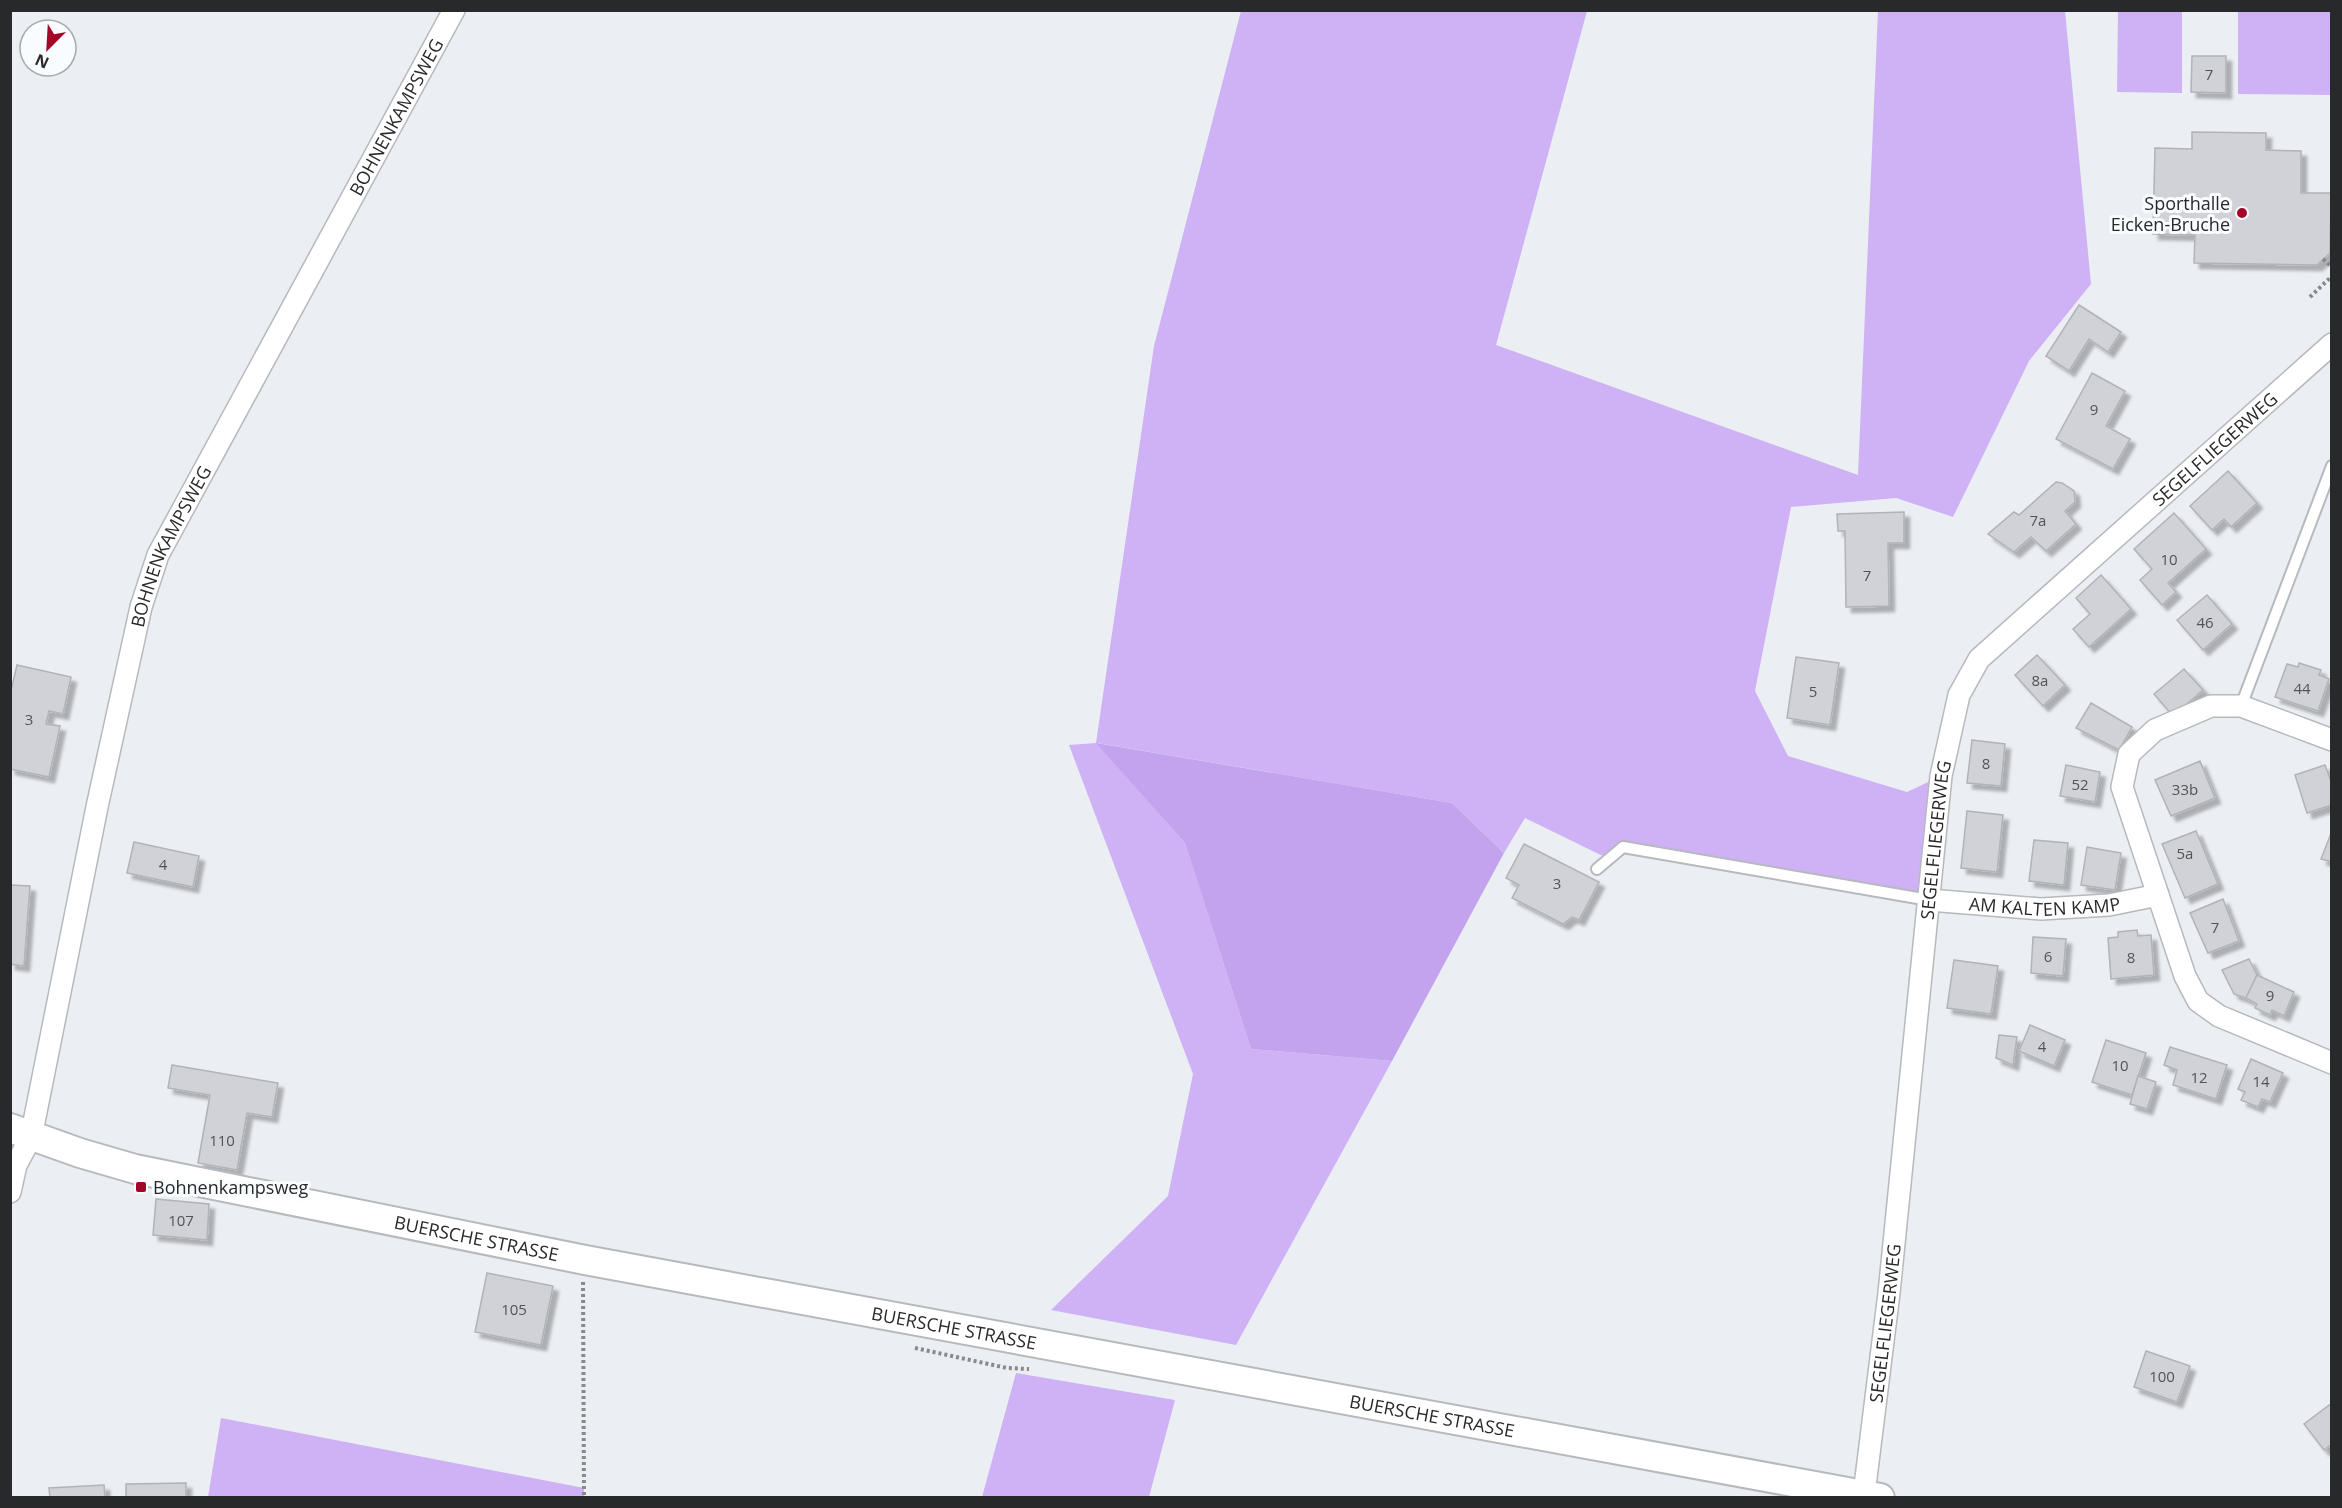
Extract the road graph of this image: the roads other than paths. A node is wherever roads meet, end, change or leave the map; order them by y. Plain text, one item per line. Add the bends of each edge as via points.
1 (454, 10) edge
2 (2331, 344) edge
3 (2331, 466) edge
4 (2241, 706) junction
5 (2331, 740) edge
6 (1597, 869) dead end
7 (2158, 894) junction
8 (1929, 900) junction
9 (2331, 1063) edge
10 (21, 1133) edge
11 (10, 1192) edge
12 (1872, 1496) edge

1 - 10 street, BOHNENKAMPSWEG via 158,555 141,607
2 - 8 street, SEGELFLIEGERWEG via 1979,659 1959,695 1941,776
3 - 4 lane
4 - 5 street
4 - 7 street via 2211,706 2155,730 2129,754 2122,787
6 - 8 lane via 1623,847
7 - 8 street, AM KALTEN KAMP via 2109,906 2041,909
7 - 9 street via 2185,976 2198,1000 2219,1016
8 - 12 street, SEGELFLIEGERWEG
10 - 11 street
10 - 12 main road, BUERSCHE STRASSE via 135,1169 585,1260

